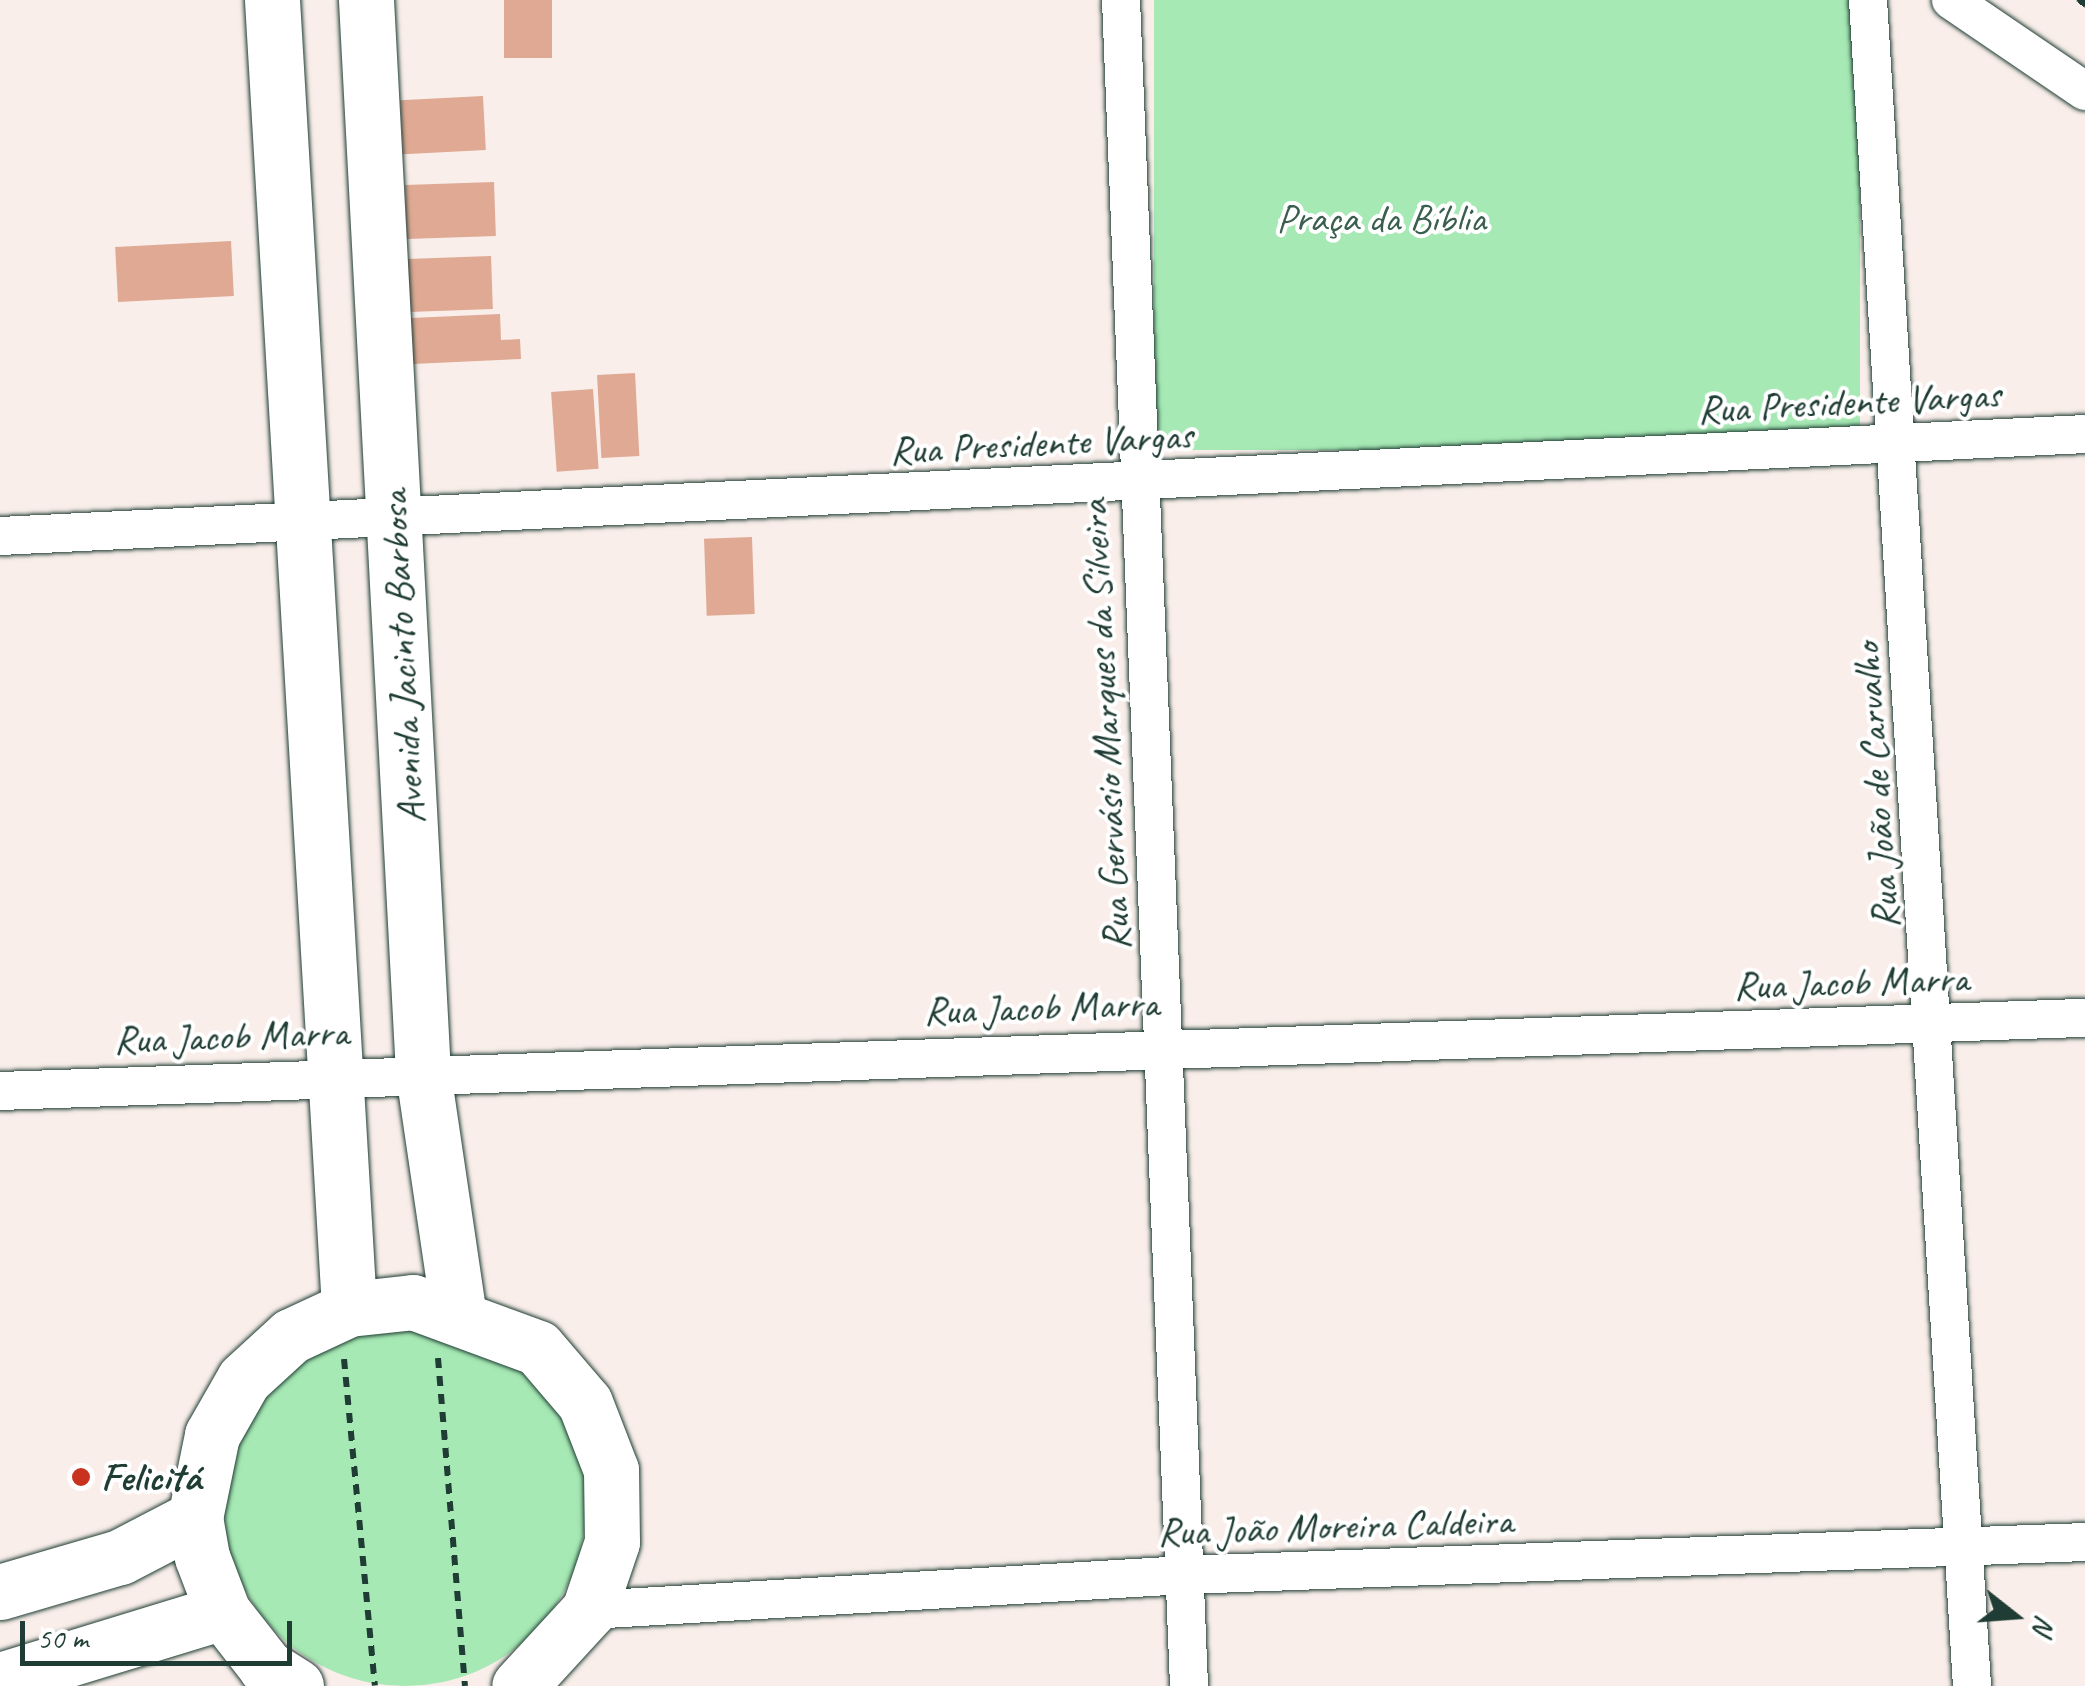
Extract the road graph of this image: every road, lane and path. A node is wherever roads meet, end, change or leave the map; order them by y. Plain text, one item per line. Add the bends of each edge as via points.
1 (272, 0) edge
2 (366, 0) edge
3 (1122, 0) edge
4 (1868, 0) edge
5 (1951, 0) edge
6 (2085, 92) edge
7 (2085, 434) edge
8 (1900, 444) junction
9 (1139, 485) junction
10 (394, 516) junction
11 (302, 523) junction
12 (0, 536) edge
13 (2085, 1018) edge
14 (1936, 1025) junction
15 (1165, 1048) junction
16 (424, 1074) junction
17 (331, 1076) junction
18 (0, 1091) edge
19 (447, 1308) junction
20 (349, 1310) junction
21 (195, 1518) junction
22 (2085, 1542) edge
23 (1964, 1549) junction
24 (1186, 1576) junction
25 (0, 1592) edge
26 (589, 1610) junction
27 (222, 1612) junction
28 (0, 1680) edge
29 (296, 1686) edge
30 (375, 1686) edge
31 (465, 1686) edge
32 (519, 1686) edge
33 (1189, 1686) edge
34 (1972, 1686) edge

1 - 11 main road
2 - 10 main road, Avenida Jacinto Barbosa
3 - 9 street, Rua Gervásio Marques da Silveira
4 - 8 street, Rua João de Carvalho
5 - 6 street
7 - 8 street, Rua Presidente Vargas
8 - 9 street, Rua Presidente Vargas
8 - 14 street, Rua João de Carvalho
9 - 10 street, Rua Presidente Vargas
9 - 15 street, Rua Gervásio Marques da Silveira
10 - 11 street, Rua Presidente Vargas
10 - 16 main road, Avenida Jacinto Barbosa
11 - 12 street, Rua Presidente Vargas
11 - 17 main road
13 - 14 street, Rua Jacob Marra
14 - 15 street, Rua Jacob Marra
14 - 23 street, Rua João de Carvalho
15 - 16 street, Rua Jacob Marra
15 - 24 street, Rua Gervásio Marques da Silveira
16 - 17 street, Rua Jacob Marra
16 - 19 main road, Avenida Jacinto Barbosa
17 - 18 street, Rua Jacob Marra
17 - 20 main road
19 - 20 main road
19 - 26 main road via 538,1348 585,1402 610,1470 612,1524
19 - 31 path
20 - 21 main road via 291,1336 244,1379 212,1435
20 - 30 path via 342,1330
21 - 25 main road via 120,1557
21 - 27 main road
22 - 23 street, Rua João Moreira Caldeira
23 - 24 street, Rua João Moreira Caldeira
23 - 34 street, Rua João de Carvalho
24 - 26 street, Rua João Moreira Caldeira
24 - 33 street, Rua Gervásio Marques da Silveira
26 - 32 main road
27 - 28 main road
27 - 29 main road via 266,1667

